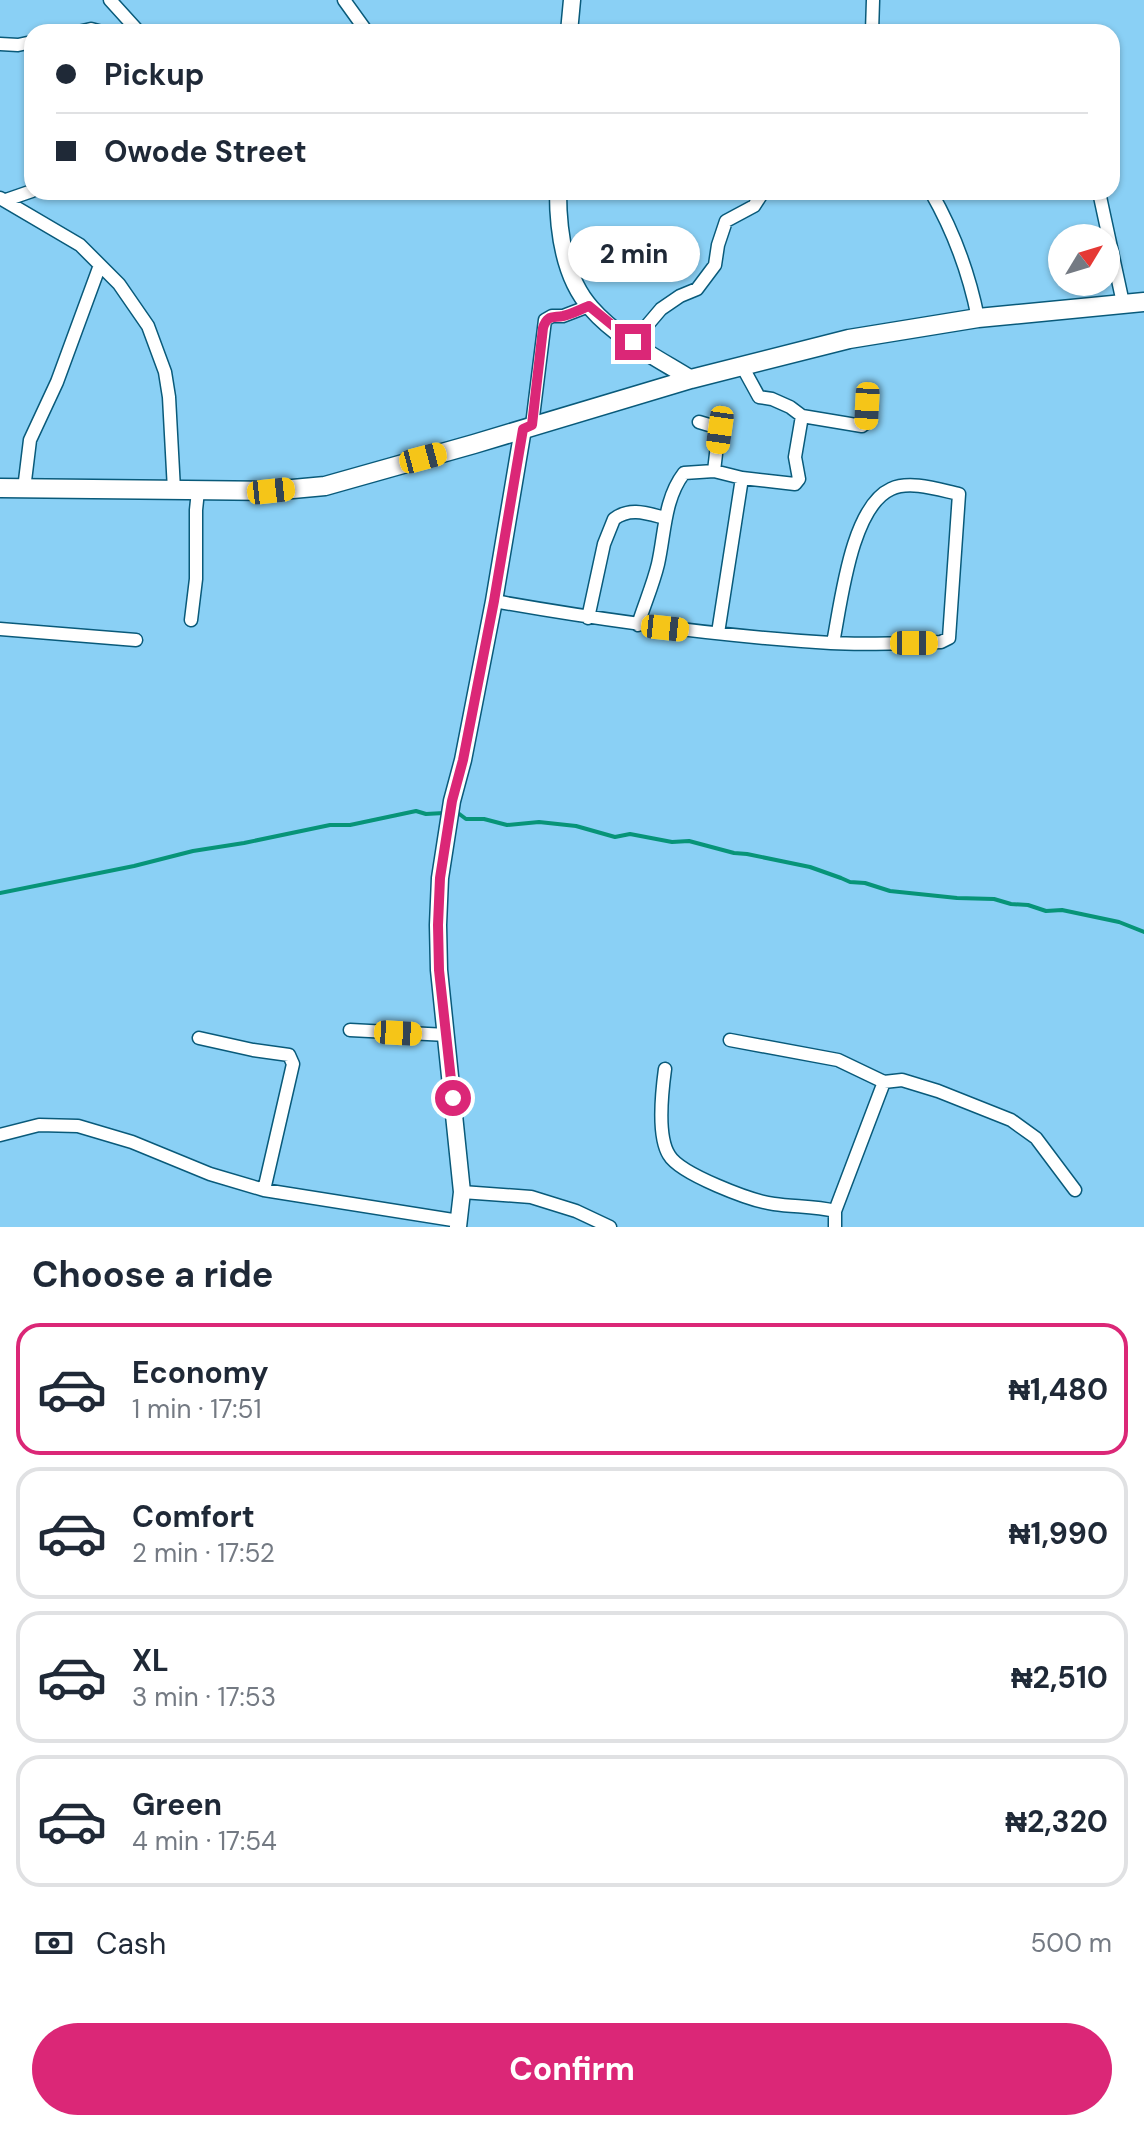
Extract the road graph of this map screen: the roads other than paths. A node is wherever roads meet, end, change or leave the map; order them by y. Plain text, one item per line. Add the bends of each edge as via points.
1 (110, 0) edge
2 (344, 0) edge
3 (572, 0) edge
4 (873, 0) edge
5 (132, 24) edge
6 (361, 24) edge
7 (570, 24) edge
8 (872, 24) edge
9 (0, 44) edge
10 (24, 44) edge
11 (24, 193) edge
12 (3, 199) edge
13 (559, 200) edge
14 (758, 200) edge
15 (935, 200) edge
16 (1101, 200) edge
17 (100, 265) junction
18 (1144, 302) edge
19 (1123, 303) junction
20 (589, 306) junction
21 (978, 318) junction
22 (633, 342) junction
23 (742, 366) junction
24 (691, 379) junction
25 (868, 390) dead end
26 (802, 416) junction
27 (699, 422) dead end
28 (528, 427) junction
29 (714, 471) junction
30 (742, 478) junction
31 (0, 488) edge
32 (24, 489) junction
33 (174, 490) junction
34 (198, 491) junction
35 (665, 518) junction
36 (494, 601) junction
37 (588, 618) junction
38 (191, 620) dead end
39 (638, 625) junction
40 (0, 629) edge
41 (718, 633) junction
42 (136, 640) dead end
43 (833, 643) junction
44 (350, 1030) dead end
45 (447, 1035) junction
46 (199, 1038) dead end
47 (730, 1040) dead end
48 (665, 1069) dead end
49 (884, 1082) junction
50 (0, 1135) edge
51 (264, 1190) junction
52 (1075, 1190) dead end
53 (462, 1192) junction
54 (835, 1211) junction
55 (459, 1224) edge
56 (610, 1227) edge
57 (835, 1227) edge

1 - 5 street
2 - 6 street
3 - 7 street
4 - 8 street
9 - 10 street
11 - 12 street
12 - 17 street via 80,245
13 - 20 street via 568,266
14 - 22 street via 726,221 715,265 697,289 661,309
15 - 21 street via 956,241
16 - 19 street
17 - 32 street via 30,440
17 - 33 street via 135,306 159,351 169,397
18 - 19 main road
19 - 21 main road
20 - 22 street
20 - 28 street via 545,320
21 - 23 main road via 849,339
22 - 24 street
23 - 24 main road
23 - 26 street via 759,397
24 - 28 main road
25 - 26 street via 862,426
26 - 30 street via 795,484
27 - 29 street via 719,428
28 - 34 main road via 325,486
28 - 36 street
29 - 30 street
29 - 35 street via 684,473
30 - 41 street
31 - 32 main road
32 - 33 main road
33 - 34 main road
34 - 38 street
35 - 37 street via 639,511 614,519
35 - 39 street
36 - 37 street
36 - 45 street via 440,878 439,970
37 - 39 street
39 - 41 street
40 - 42 street
41 - 43 street
43 - 43 street via 949,638 959,494 913,486 893,487 876,498 850,556
44 - 45 street
45 - 53 street
46 - 51 street via 292,1059
47 - 49 street via 838,1060
48 - 54 street via 663,1126 667,1152 676,1165 771,1204
49 - 52 street via 902,1080 1011,1120 1036,1138
49 - 54 street
50 - 51 street via 39,1125 78,1126
51 - 55 street
53 - 55 street
53 - 56 street via 531,1197
54 - 57 street

